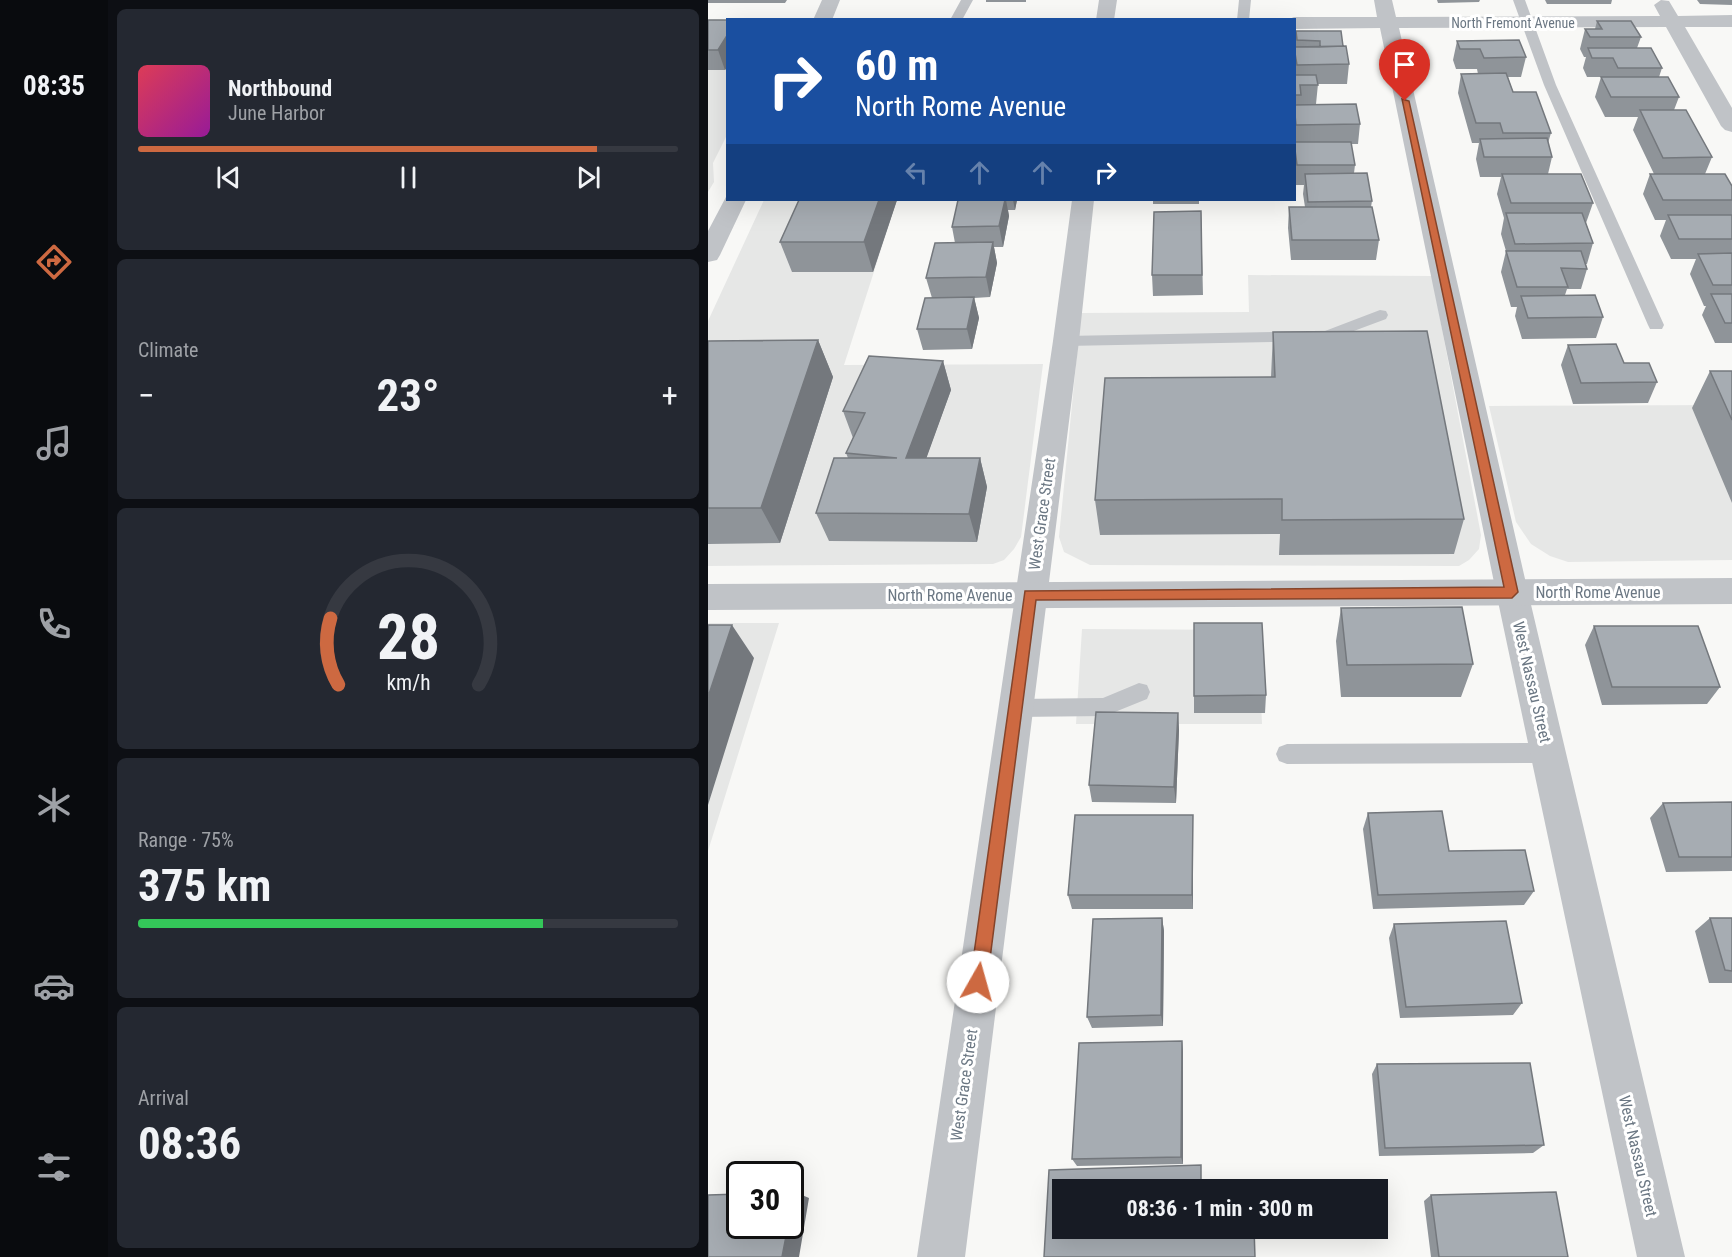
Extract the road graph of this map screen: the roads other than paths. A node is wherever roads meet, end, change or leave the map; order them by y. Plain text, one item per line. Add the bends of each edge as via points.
1 (831, 0) edge
2 (967, 0) edge
3 (1108, 0) edge
4 (1245, 0) edge
5 (1519, 0) edge
6 (1660, 0) edge
7 (1385, 11) edge
8 (823, 18) edge
9 (957, 18) edge
10 (1105, 18) edge
11 (1243, 18) edge
12 (1672, 21) junction
13 (1732, 21) edge
14 (1296, 23) edge
15 (1528, 23) junction
16 (1732, 126) edge
17 (735, 201) edge
18 (1083, 201) edge
19 (708, 255) edge
20 (1380, 315) dead end
21 (1656, 325) dead end
22 (1066, 341) junction
23 (1732, 591) edge
24 (1512, 592) junction
25 (1030, 594) junction
26 (708, 597) edge
27 (1139, 692) dead end
28 (1015, 708) junction
29 (1548, 753) junction
30 (1287, 754) dead end
31 (941, 1257) edge
32 (1661, 1257) edge

1 - 8 street
2 - 9 lane
3 - 10 street
4 - 11 lane
5 - 15 lane
6 - 12 street
7 - 14 street, North Fremont Avenue
7 - 15 street, North Fremont Avenue
7 - 24 street, West Nassau Street
12 - 13 street, North Fremont Avenue
12 - 15 street, North Fremont Avenue
12 - 16 street
15 - 21 lane via 1550,85
17 - 19 street
18 - 22 street, West Grace Street
20 - 22 lane via 1327,336
22 - 25 street, West Grace Street
23 - 24 street, North Rome Avenue
24 - 25 street, North Rome Avenue
24 - 29 street, West Nassau Street
25 - 26 street, North Rome Avenue
25 - 28 street, West Grace Street
27 - 28 lane via 1105,707
28 - 31 street, West Grace Street
29 - 30 lane
29 - 32 street, West Nassau Street

